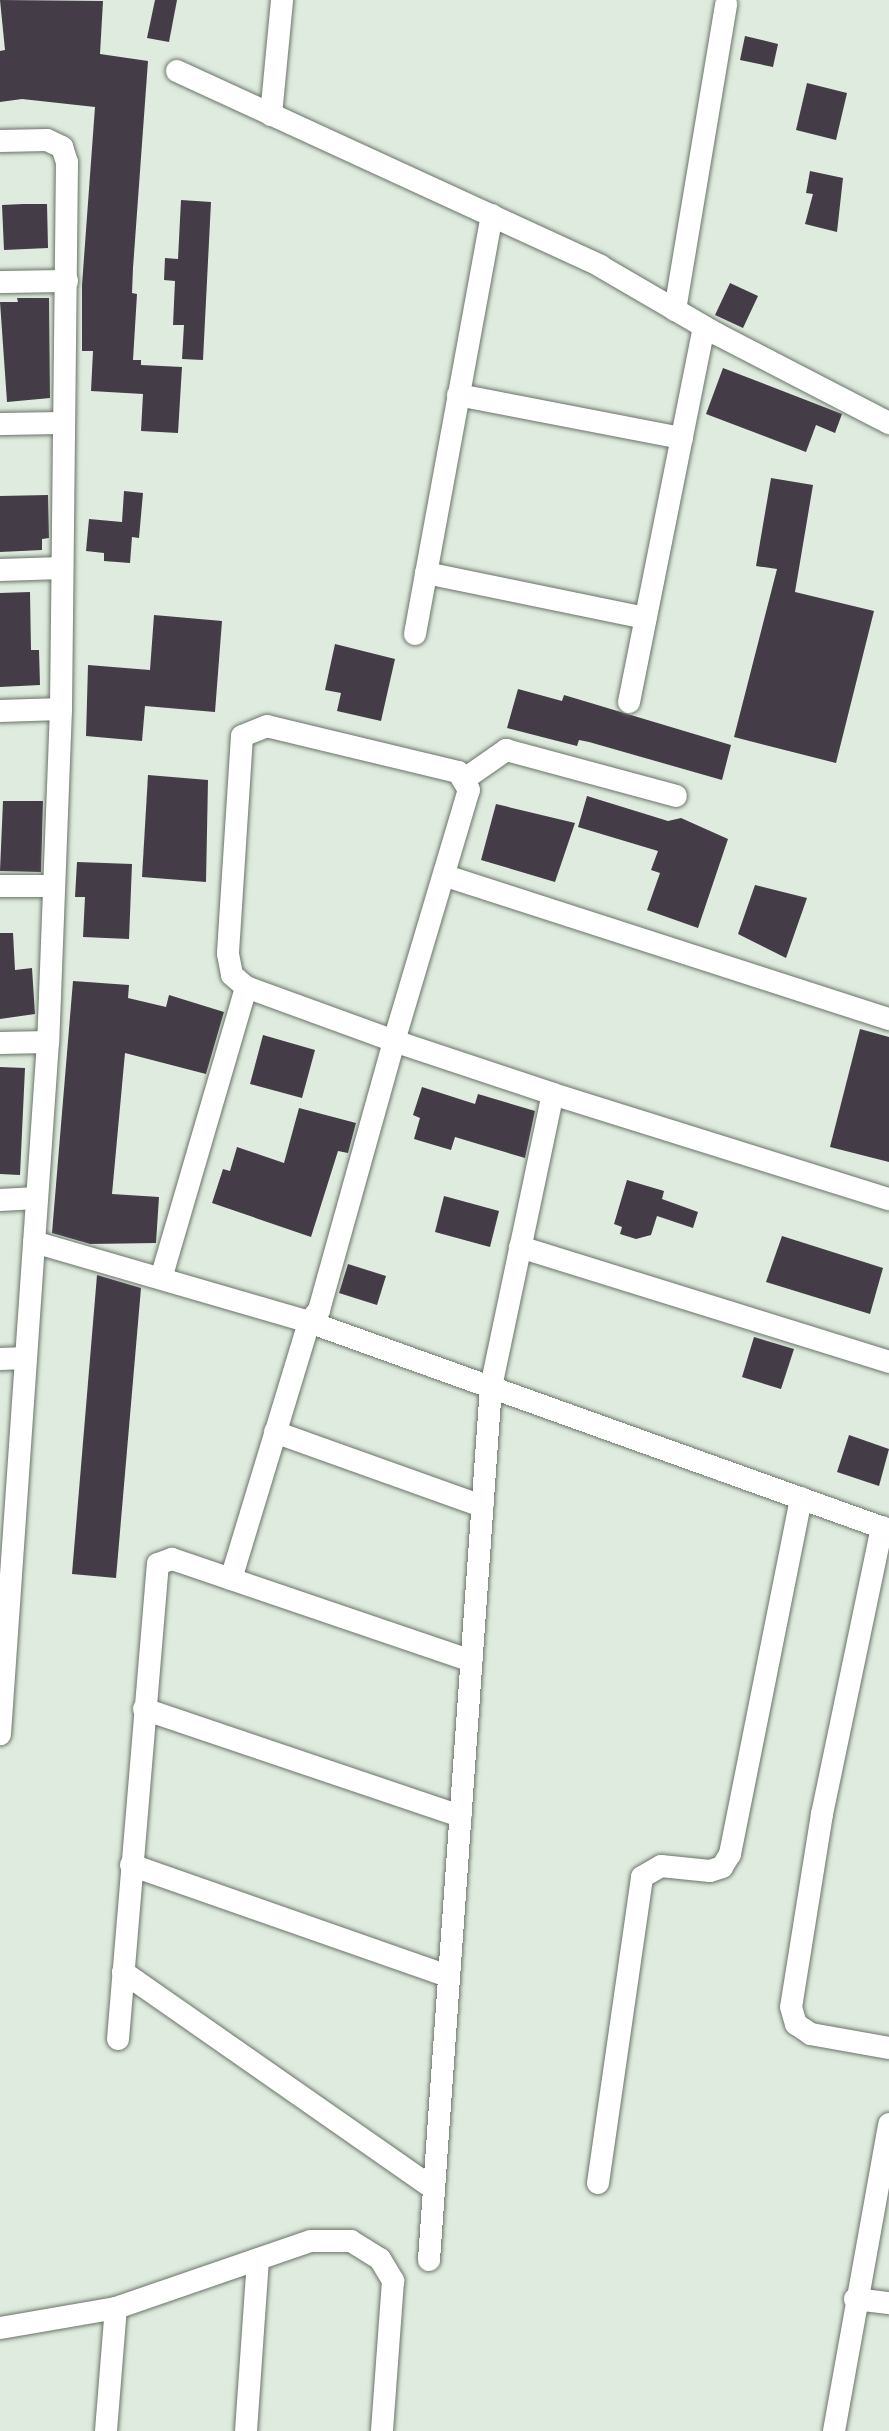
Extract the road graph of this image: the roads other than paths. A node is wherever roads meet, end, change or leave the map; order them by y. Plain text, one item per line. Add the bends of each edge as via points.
1 (282, 0) edge
2 (726, 4) dead end
3 (177, 71) dead end
4 (271, 115) junction
5 (0, 141) edge
6 (492, 215) junction
7 (67, 281) junction
8 (0, 282) edge
9 (675, 310) junction
10 (704, 327) junction
11 (458, 395) junction
12 (62, 423) junction
13 (889, 423) edge
14 (0, 424) edge
15 (682, 438) junction
16 (62, 568) junction
17 (0, 570) edge
18 (426, 573) junction
19 (645, 618) junction
20 (415, 634) dead end
21 (629, 702) dead end
22 (61, 709) junction
23 (0, 711) edge
24 (466, 778) junction
25 (676, 796) dead end
26 (446, 876) junction
27 (0, 886) edge
28 (54, 886) junction
29 (246, 987) junction
30 (889, 1019) edge
31 (394, 1041) junction
32 (48, 1042) junction
33 (0, 1043) edge
34 (553, 1094) junction
35 (37, 1198) junction
36 (889, 1199) edge
37 (0, 1200) edge
38 (34, 1242) junction
39 (520, 1247) junction
40 (162, 1275) junction
41 (309, 1322) junction
42 (26, 1358) junction
43 (0, 1359) edge
44 (889, 1362) edge
45 (491, 1387) junction
46 (275, 1432) junction
47 (801, 1498) junction
48 (482, 1506) junction
49 (8, 1512) edge
50 (885, 1529) edge
51 (231, 1579) junction
52 (471, 1661) junction
53 (2, 1681) edge
54 (144, 1709) junction
55 (0, 1734) edge
56 (460, 1816) junction
57 (131, 1865) junction
58 (123, 1972) junction
59 (448, 1976) junction
60 (118, 2039) dead end
61 (889, 2048) edge
62 (889, 2124) edge
63 (598, 2183) dead end
64 (433, 2188) junction
65 (258, 2259) junction
66 (429, 2260) dead end
67 (855, 2299) junction
68 (889, 2303) edge
69 (116, 2308) junction
70 (0, 2328) edge
71 (106, 2431) edge
72 (246, 2431) edge
73 (382, 2431) edge
74 (834, 2431) edge

1 - 4 street
2 - 9 street
3 - 4 street
4 - 6 street
5 - 7 street via 47,140 62,147 67,162
6 - 9 street via 600,266
6 - 11 street
7 - 8 street
7 - 12 street
9 - 10 street
10 - 13 street
10 - 15 street
11 - 15 street
11 - 18 street
12 - 14 street
12 - 16 street
15 - 19 street
16 - 17 street
16 - 22 street
18 - 19 street
18 - 20 street
19 - 21 street
22 - 23 street
22 - 28 street
24 - 25 street via 506,750
24 - 26 street via 469,790
24 - 29 street via 267,726 242,736 228,954 232,975
26 - 30 street
26 - 31 street
27 - 28 street
28 - 32 street
29 - 31 street
29 - 40 street
31 - 34 street
31 - 41 street via 319,1310
32 - 33 street
32 - 35 street
34 - 36 street
34 - 39 street
35 - 37 street
35 - 38 street
38 - 40 street
38 - 42 street
39 - 44 street
39 - 45 street
40 - 41 street
41 - 45 street
41 - 46 street
42 - 43 street
42 - 49 street
45 - 47 street
45 - 48 street
46 - 48 street
46 - 51 street
47 - 50 street
47 - 63 street via 730,1854 722,1867 710,1871 661,1866 642,1877
48 - 52 street
49 - 53 street
50 - 61 street via 822,1814 791,2007 796,2024 811,2034
51 - 52 street
51 - 54 street via 172,1559 155,1568
52 - 56 street
53 - 55 street
54 - 56 street
54 - 57 street
56 - 59 street
57 - 58 street
57 - 59 street
58 - 60 street
58 - 64 street
59 - 64 street
62 - 67 street
64 - 66 street
65 - 69 street
65 - 72 street
65 - 73 street via 337,2239 351,2241 389,2269 393,2281
67 - 68 street
67 - 74 street
69 - 70 street
69 - 71 street

